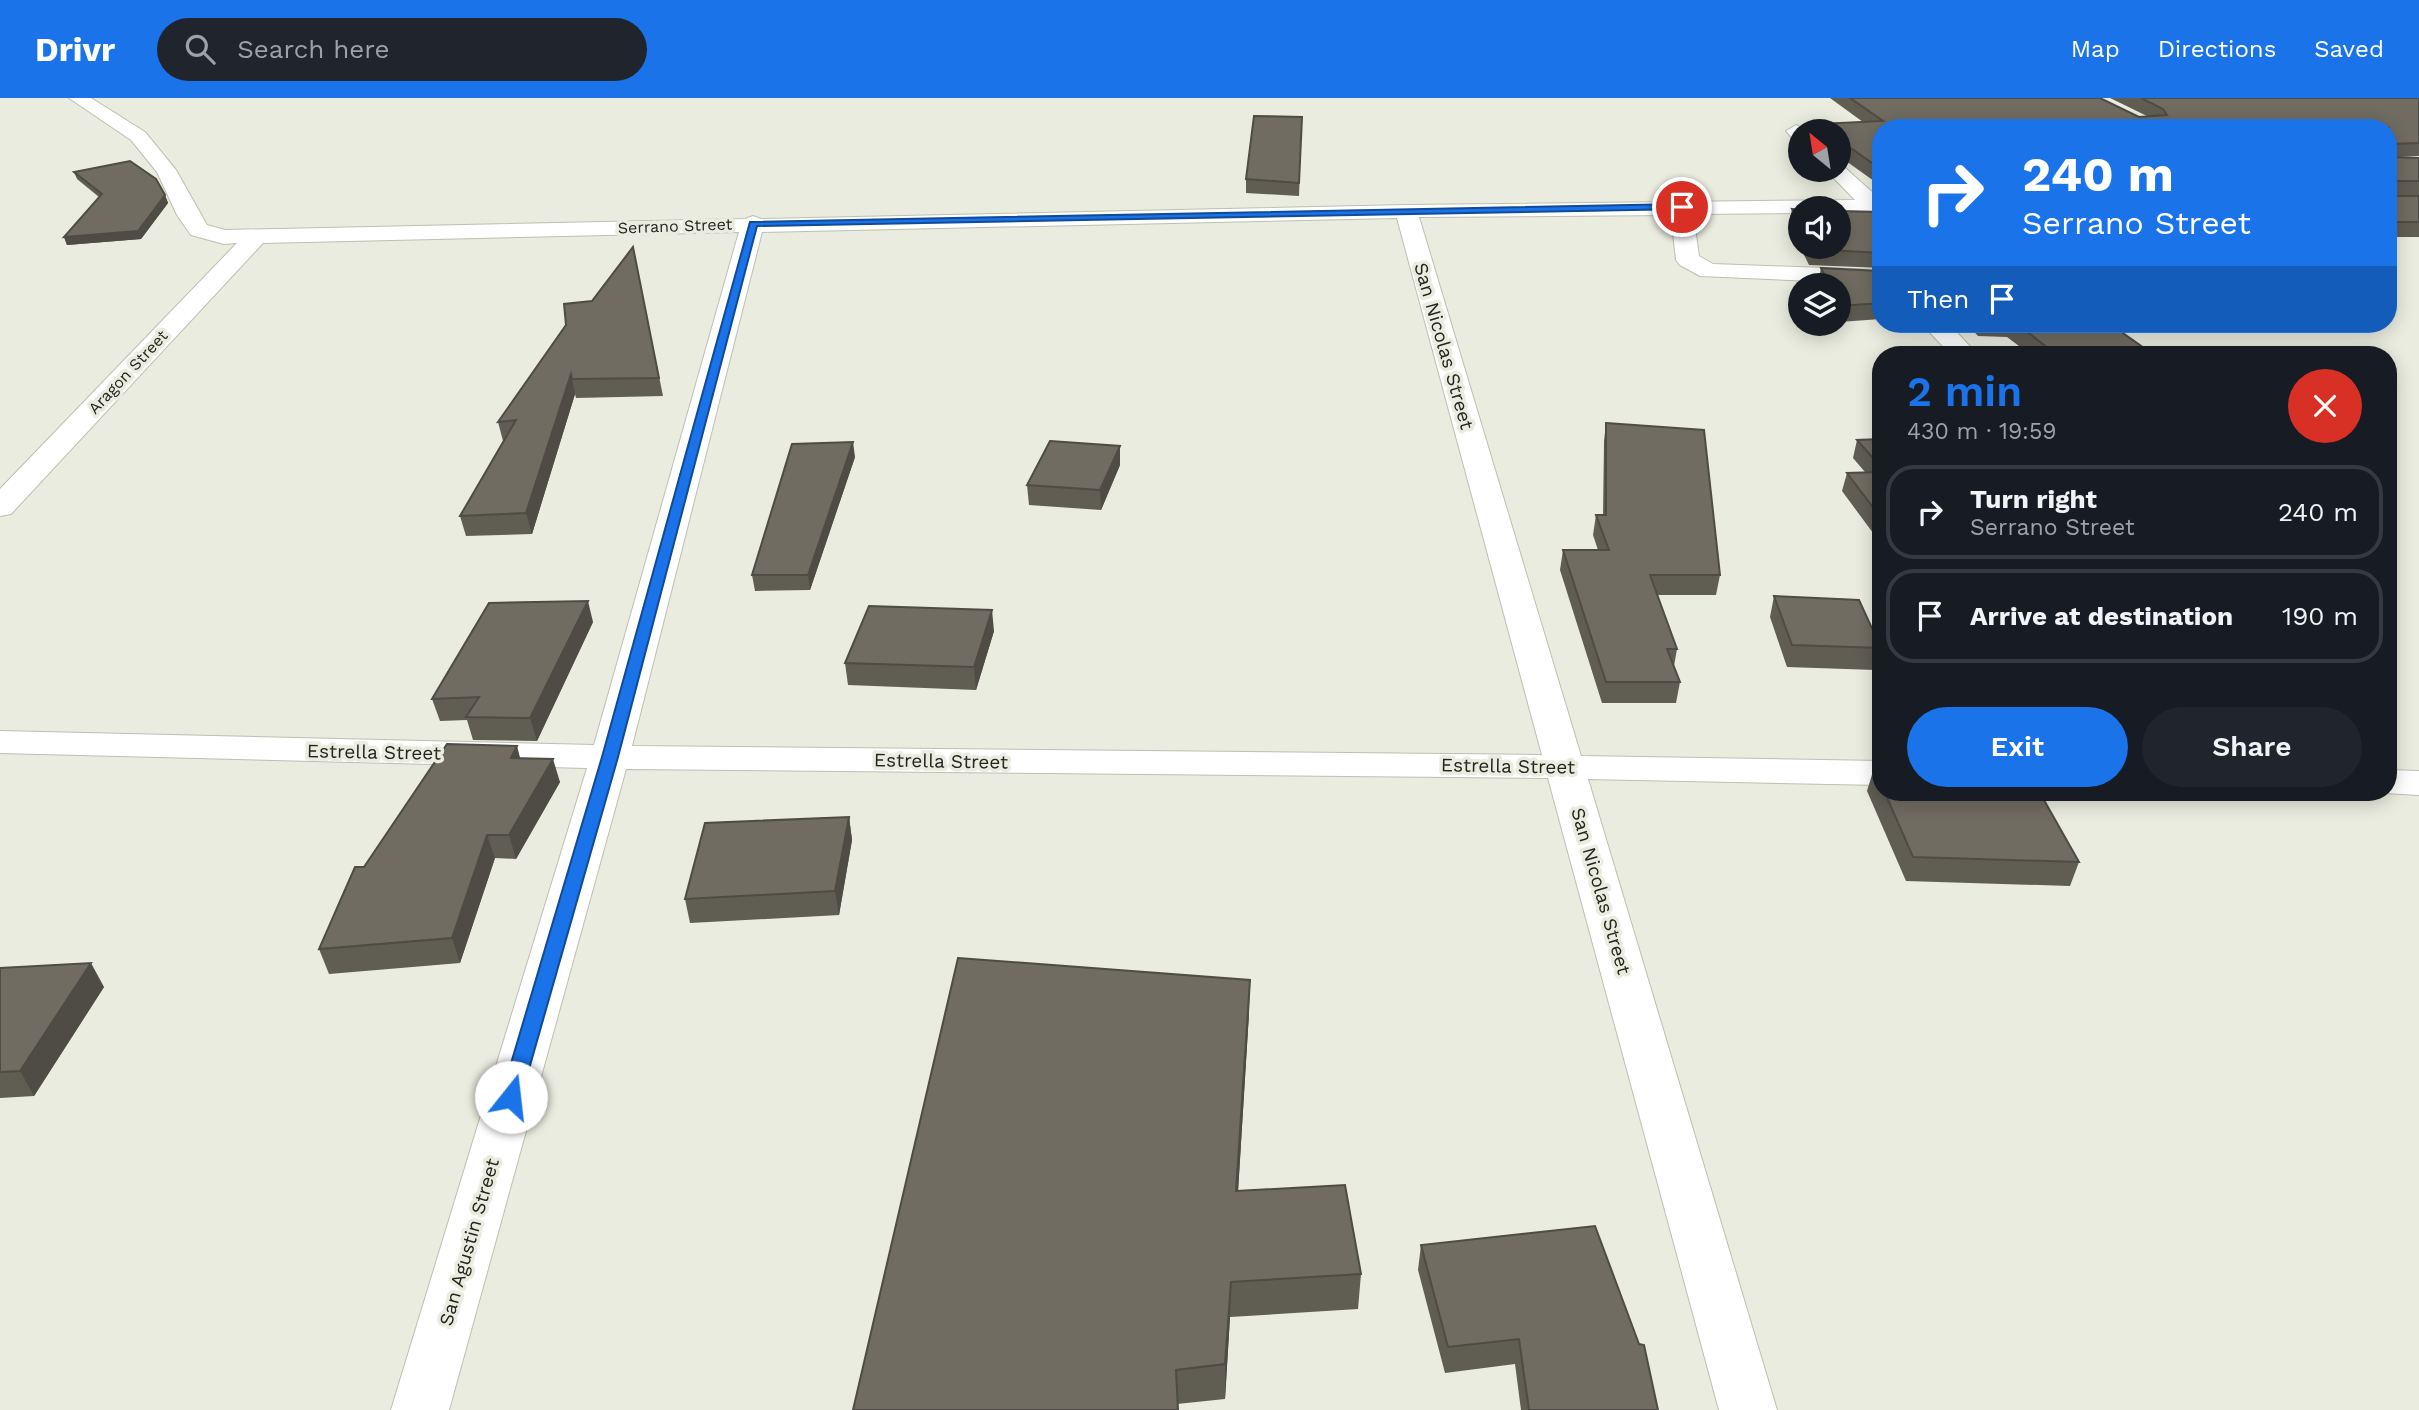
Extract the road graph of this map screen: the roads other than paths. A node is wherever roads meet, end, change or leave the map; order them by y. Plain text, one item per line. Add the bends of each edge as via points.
1 (78, 98) edge
2 (1850, 182) edge
3 (1872, 202) edge
4 (1872, 206) edge
5 (1682, 207) junction
6 (1406, 211) junction
7 (753, 223) junction
8 (255, 237) junction
9 (1872, 277) edge
10 (1943, 333) edge
11 (1956, 346) edge
12 (0, 506) edge
13 (0, 742) edge
14 (610, 757) junction
15 (1566, 766) junction
16 (1872, 773) edge
17 (2397, 782) edge
18 (2419, 783) edge
19 (419, 1410) edge
20 (1748, 1410) edge

1 - 8 street, Serrano Street via 138,136 166,170 199,230 224,237
2 - 3 street
4 - 5 street, Serrano Street
5 - 6 street, Serrano Street
5 - 9 street via 1688,260 1708,271
6 - 7 street, Serrano Street
6 - 15 street, San Nicolas Street
7 - 8 street, Serrano Street
7 - 14 street, San Agustin Street
8 - 12 street, Aragon Street
10 - 11 street
13 - 14 street, Estrella Street
14 - 15 street, Estrella Street
14 - 19 street, San Agustin Street
15 - 16 street, Estrella Street
15 - 20 street, San Nicolas Street
17 - 18 street

